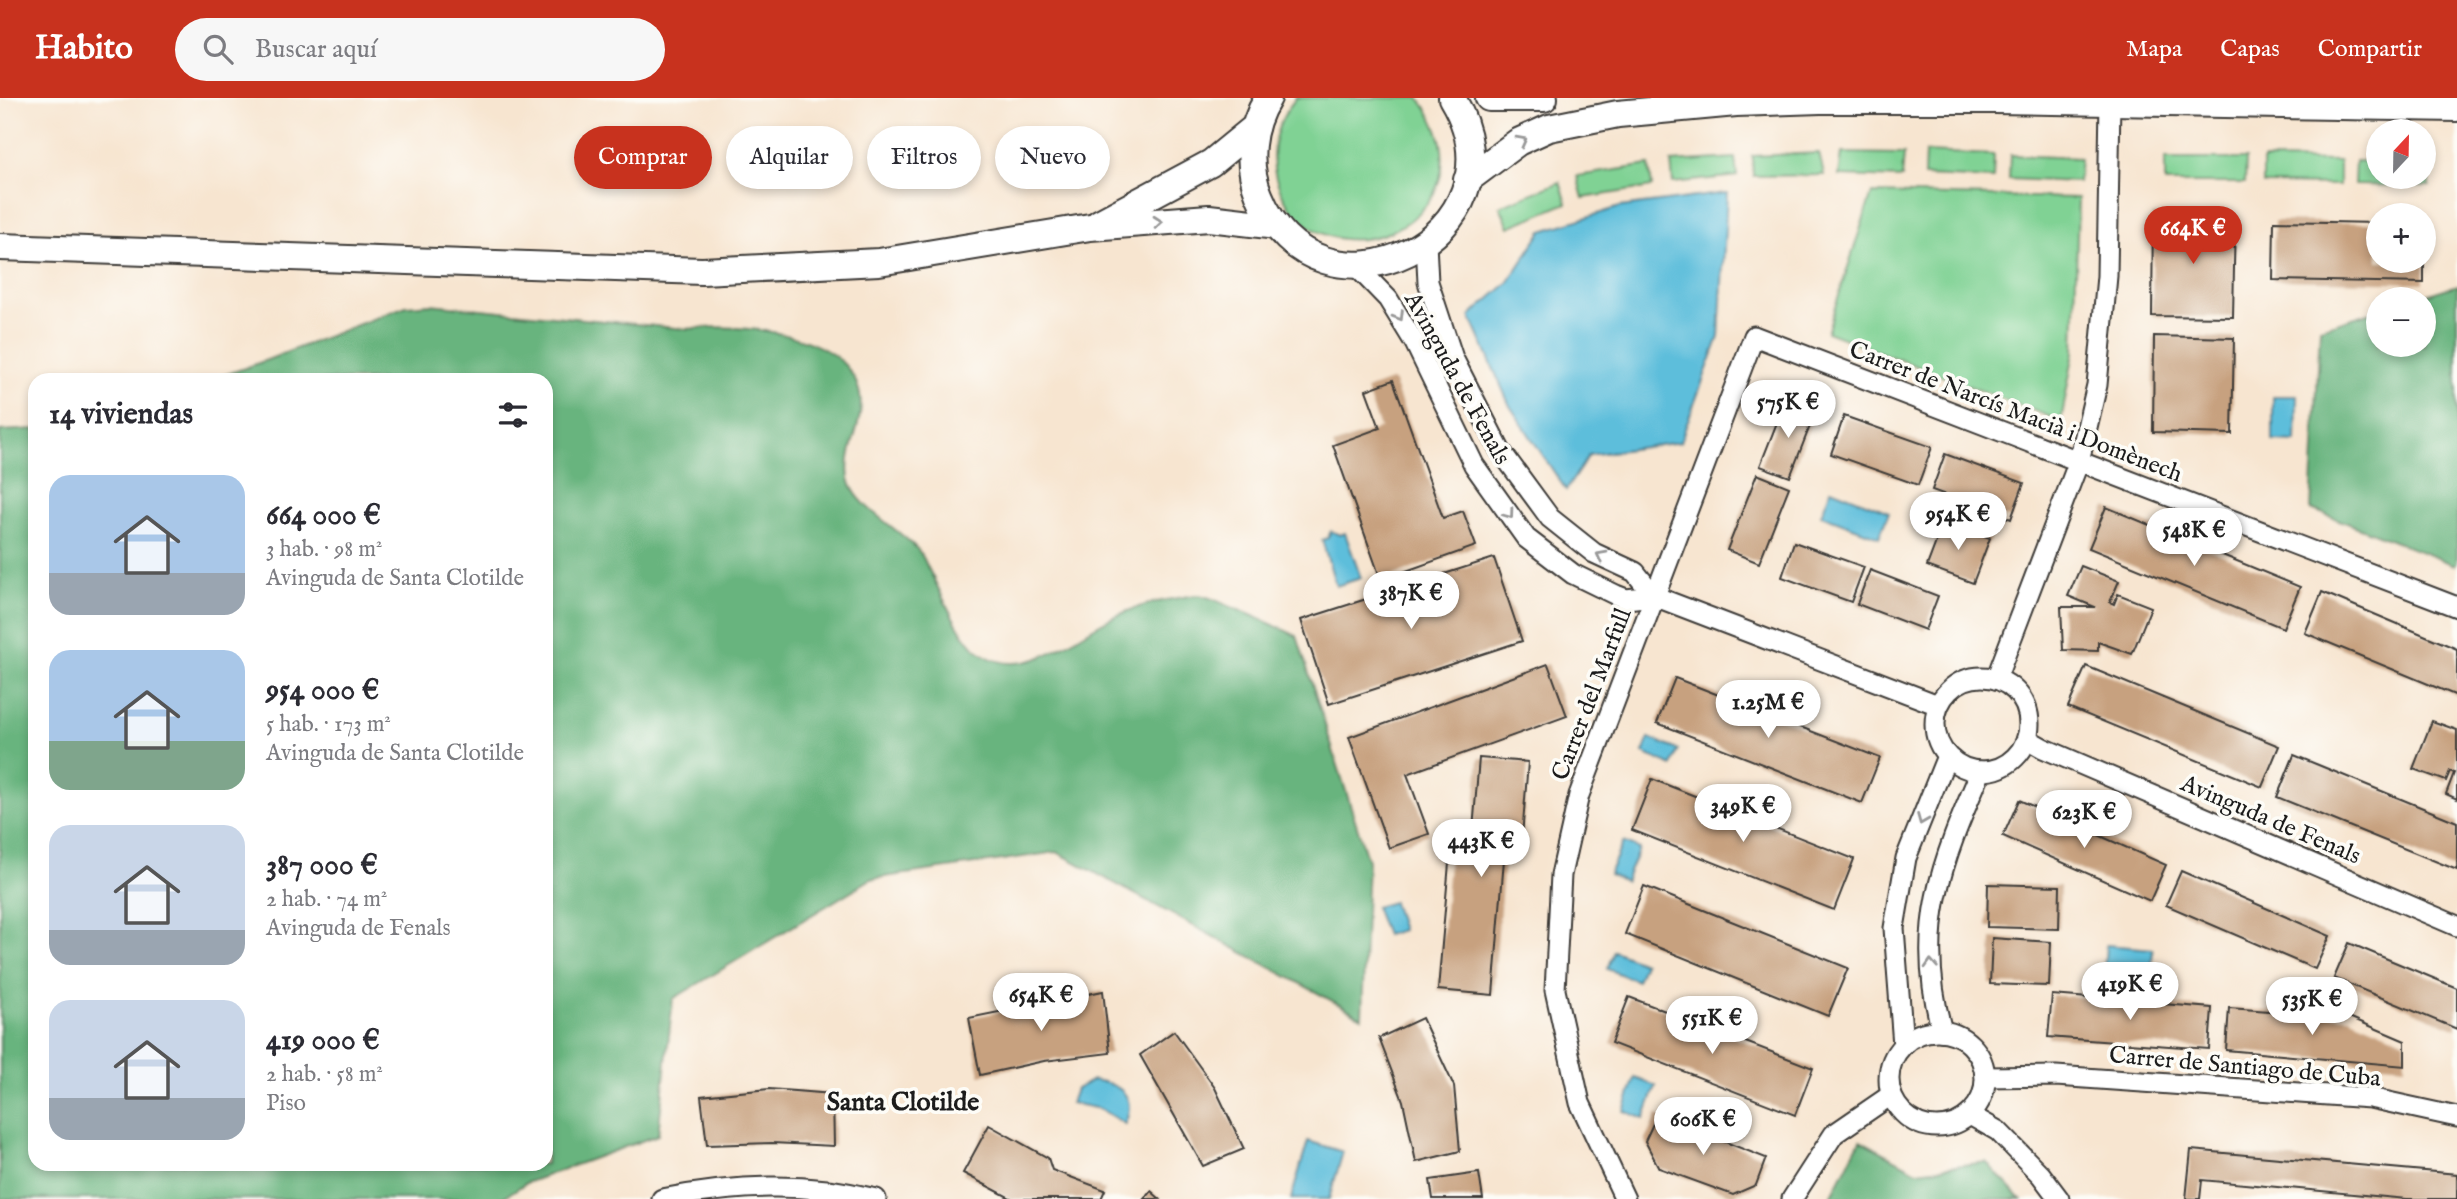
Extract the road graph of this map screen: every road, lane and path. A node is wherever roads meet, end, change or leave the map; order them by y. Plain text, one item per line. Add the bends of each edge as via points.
1 (1268, 98) edge
2 (1452, 98) edge
3 (1489, 98) edge
4 (1544, 98) edge
5 (2110, 102) junction
6 (2457, 108) edge
7 (1255, 127) junction
8 (1467, 180) junction
9 (1277, 226) junction
10 (1090, 227) junction
11 (1426, 243) junction
12 (0, 247) edge
13 (1355, 265) junction
14 (1754, 336) joint
15 (2079, 461) junction
16 (1654, 596) junction
17 (2457, 607) edge
18 (1996, 679) junction
19 (1938, 705) junction
20 (2027, 739) junction
21 (1947, 756) junction
22 (1981, 771) junction
23 (2457, 926) edge
24 (1942, 1031) junction
25 (1903, 1045) junction
26 (1986, 1077) junction
27 (1891, 1096) junction
28 (1970, 1115) junction
29 (2457, 1117) edge
30 (662, 1199) edge
31 (876, 1199) edge
32 (1625, 1199) edge
33 (1793, 1199) edge
34 (2059, 1199) edge

1 - 7 main road
2 - 8 main road via 1468,138
3 - 4 main road
5 - 6 main road
8 -> 5 main road via 1535,134 1618,114 1820,100
5 - 15 street via 2107,276 2097,385
7 - 9 main road via 1254,179
7 - 10 main road via 1211,163
8 - 11 main road via 1449,219
10 -> 9 main road via 1209,218
9 - 13 main road via 1316,255
10 - 12 main road via 879,262 702,271
11 - 13 main road via 1392,260
16 -> 11 street, Avinguda de Fenals via 1635,572 1594,553 1550,518 1500,450 1453,358 1428,282
13 -> 16 street, Avinguda de Fenals via 1388,299 1415,343 1474,465 1527,538 1573,574 1616,595 1626,599
14 - 15 street, Carrer de Narcís Macià i Domènech
14 - 16 street, Carrer del Marfull
15 - 17 street, Carrer de Narcís Macià i Domènech
15 - 18 street
16 - 19 street, Avinguda de Fenals
16 - 32 street, Carrer del Marfull via 1579,795 1561,875 1555,990 1580,1103
18 - 19 street via 1982,677 1956,684
18 - 20 street via 2010,685 2027,709
19 - 21 street via 1935,732
20 - 22 street via 2010,763
20 - 23 street, Avinguda de Fenals
21 - 22 street via 1969,770
21 -> 25 street via 1906,858 1894,928
24 -> 22 street via 1933,997 1930,941 1937,886
24 - 25 street via 1921,1034
24 - 26 street via 1960,1037 1979,1055
25 - 27 street via 1889,1070
26 - 28 street via 1981,1101
26 - 29 street, Carrer de Santiago de Cuba via 2056,1076 2370,1098
27 - 28 street via 1910,1120 1936,1128
27 - 33 street via 1834,1134
28 - 34 street via 1998,1131
30 - 31 street via 706,1190 775,1185

